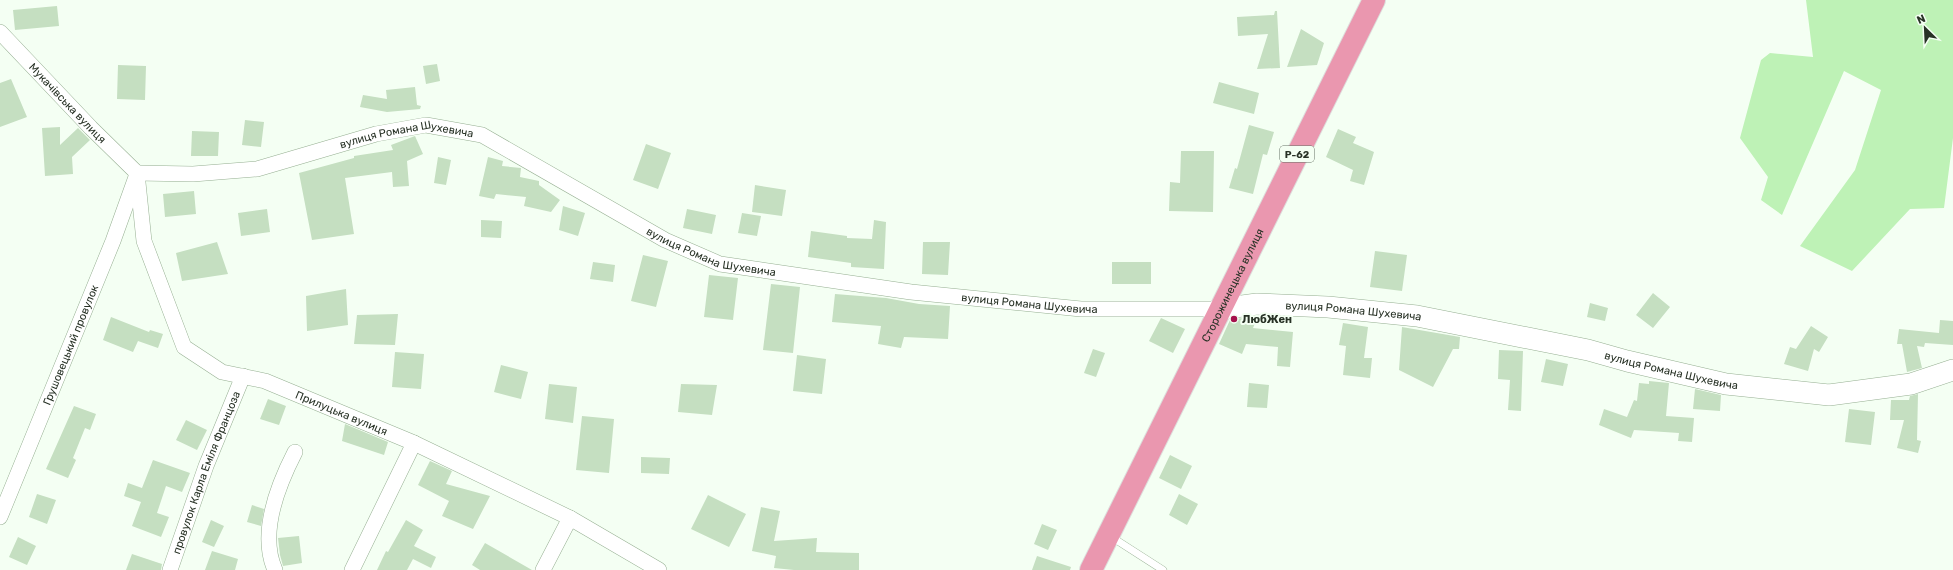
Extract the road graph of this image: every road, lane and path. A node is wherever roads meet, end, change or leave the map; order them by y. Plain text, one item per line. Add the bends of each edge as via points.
1 (1374, 0) edge
2 (0, 32) edge
3 (137, 173) junction
4 (1220, 309) junction
5 (1953, 370) edge
6 (243, 376) junction
7 (414, 443) junction
8 (295, 452) dead end
9 (0, 517) edge
10 (570, 518) junction
11 (1109, 535) junction
12 (170, 570) edge
13 (275, 570) edge
14 (352, 570) edge
15 (543, 570) edge
16 (659, 570) edge
17 (1092, 570) edge
18 (1164, 570) edge

1 - 4 main road, Сторожинецька вулиця / Р-62
2 - 3 street, Мукачівська вулиця
3 - 4 street, вулиця Романа Шухевича via 193,174 257,169 376,134 426,125 482,135 665,240 720,264 911,292 1081,309
3 - 6 street, Прилуцька вулиця via 144,241 184,348 222,372
3 - 9 street, Грушовецький провулок via 113,242
4 - 5 street, вулиця Романа Шухевича via 1272,304 1417,316 1588,350 1726,384 1829,395 1911,384
4 - 11 main road, Сторожинецька вулиця / Р-62
6 - 7 street, Прилуцька вулиця via 265,381
6 - 12 street, провулок Карла Еміля Францоза via 206,466
7 - 10 street, Прилуцька вулиця
7 - 14 street
8 - 13 street via 282,477 272,513 270,560
10 - 15 street
10 - 16 street, Прилуцька вулиця
11 - 17 main road, Сторожинецька вулиця / Р-62
11 - 18 lane

